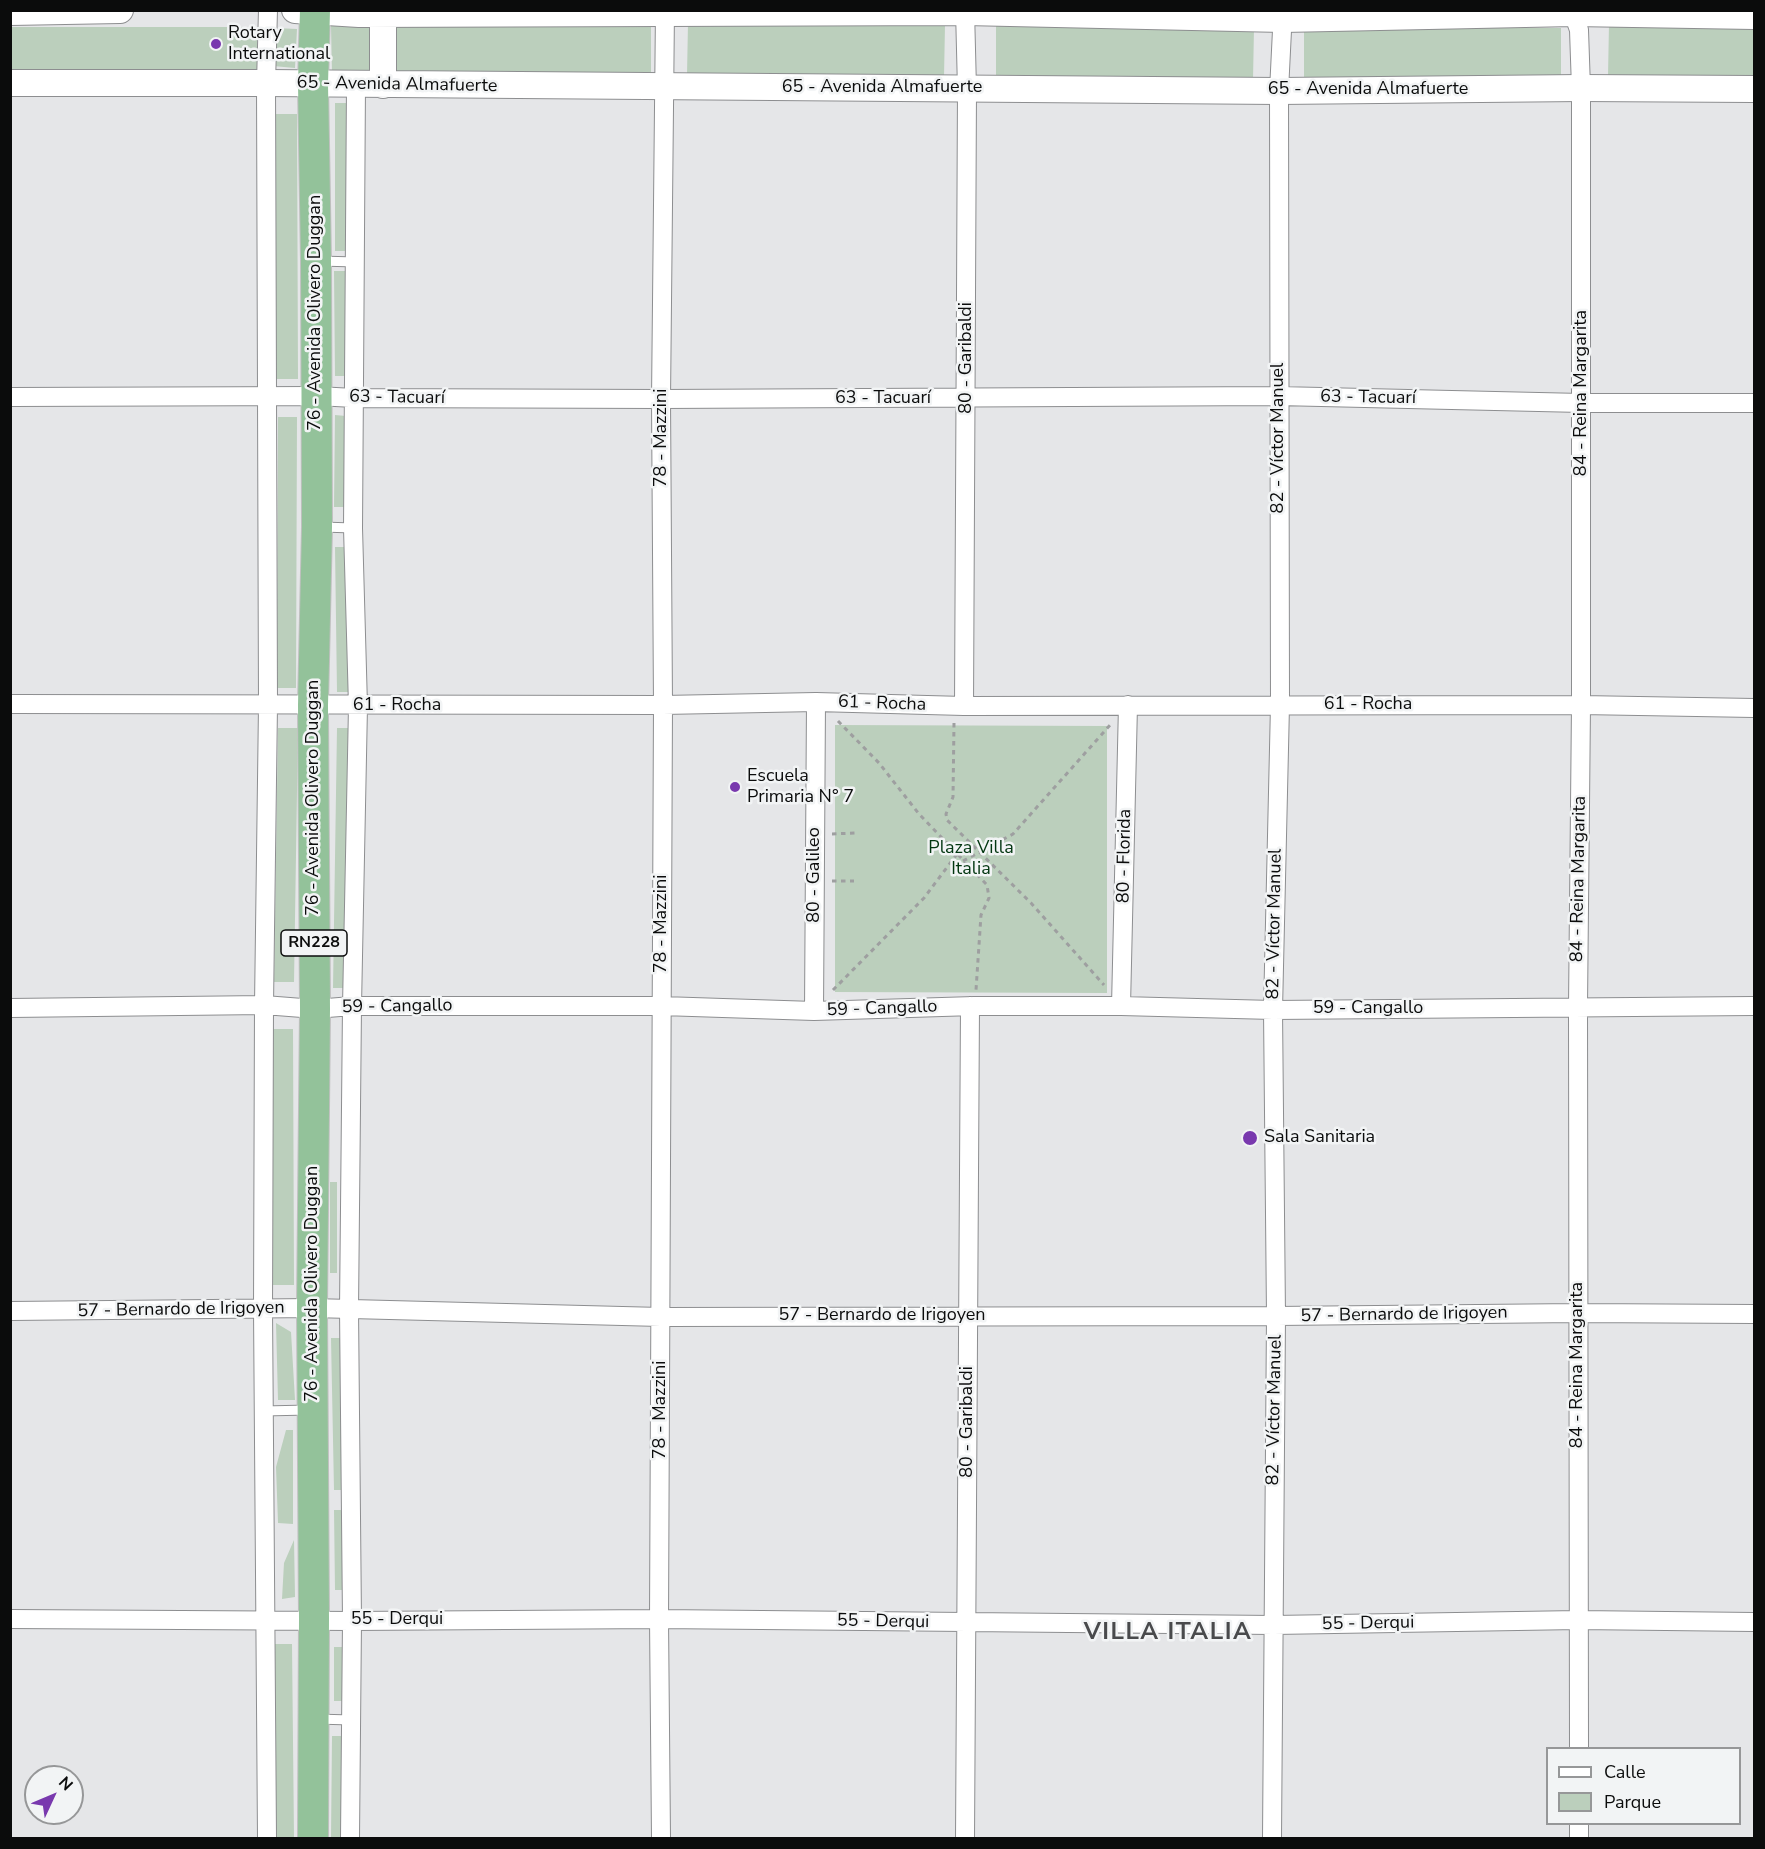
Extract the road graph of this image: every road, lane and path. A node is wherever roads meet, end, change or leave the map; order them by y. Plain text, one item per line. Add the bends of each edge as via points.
1 (120, 10) edge
2 (268, 10) edge
3 (308, 11) edge
4 (664, 11) edge
5 (965, 11) edge
6 (10, 12) edge
7 (1572, 12) edge
8 (367, 13) edge
9 (1283, 15) edge
10 (1755, 16) edge
11 (266, 83) junction
12 (10, 84) edge
13 (313, 84) junction
14 (356, 85) junction
15 (383, 85) junction
16 (663, 87) junction
17 (1581, 88) junction
18 (967, 89) junction
19 (1755, 90) edge
20 (1279, 91) junction
21 (316, 261) junction
22 (356, 262) junction
23 (316, 396) junction
24 (1278, 396) junction
25 (10, 397) edge
26 (268, 398) junction
27 (354, 399) junction
28 (661, 399) junction
29 (967, 399) junction
30 (1582, 403) junction
31 (1755, 403) edge
32 (317, 527) junction
33 (353, 528) junction
34 (816, 702) junction
35 (10, 704) edge
36 (268, 705) junction
37 (313, 705) junction
38 (663, 705) junction
39 (1128, 705) junction
40 (1280, 705) junction
41 (1581, 705) junction
42 (358, 706) junction
43 (959, 706) junction
44 (1755, 708) edge
45 (855, 833) dead end
46 (815, 834) junction
47 (979, 852) junction
48 (957, 854) junction
49 (963, 861) junction
50 (815, 881) junction
51 (854, 881) dead end
52 (264, 1005) junction
53 (1121, 1005) junction
54 (352, 1006) junction
55 (662, 1006) junction
56 (972, 1006) junction
57 (1755, 1006) edge
58 (1578, 1007) junction
59 (10, 1008) edge
60 (315, 1009) junction
61 (1273, 1010) junction
62 (814, 1011) junction
63 (312, 1308) junction
64 (263, 1309) junction
65 (349, 1309) junction
66 (10, 1311) edge
67 (1578, 1313) junction
68 (1755, 1314) edge
69 (968, 1316) junction
70 (1276, 1316) junction
71 (662, 1317) junction
72 (313, 1410) junction
73 (263, 1411) junction
74 (10, 1619) edge
75 (314, 1619) junction
76 (660, 1619) junction
77 (264, 1620) junction
78 (352, 1620) junction
79 (1578, 1620) junction
80 (1755, 1622) edge
81 (967, 1623) junction
82 (1274, 1625) junction
83 (314, 1719) junction
84 (351, 1720) junction
85 (1579, 1747) edge
86 (267, 1839) edge
87 (313, 1839) edge
88 (350, 1839) edge
89 (661, 1839) edge
90 (965, 1839) edge
91 (1272, 1839) edge

1 - 6 main road
2 - 11 street
3 - 8 main road
3 - 13 highway, 76 - Avenida Olivero Duggan / RN228
4 - 5 main road
4 - 8 main road
4 - 16 street, 78 - Mazzini
5 - 9 main road
5 - 18 street, 80 - Garibaldi
7 - 9 main road
7 - 10 main road
7 - 17 street, 84 - Reina Margarita via 1579,30
8 - 15 main road
9 - 20 street, 82 - Víctor Manuel
11 - 12 main road, 65 - Avenida Almafuerte
11 - 13 main road, 65 - Avenida Almafuerte
11 - 26 street
13 - 14 main road, 65 - Avenida Almafuerte
13 - 21 highway, 76 - Avenida Olivero Duggan / RN228
14 - 15 main road, 65 - Avenida Almafuerte
14 - 22 street, 76 - Avenida Olivero Duggan
15 - 16 main road, 65 - Avenida Almafuerte
16 - 18 main road, 65 - Avenida Almafuerte
16 - 28 street, 78 - Mazzini
17 - 19 main road, 65 - Avenida Almafuerte
17 - 20 main road, 65 - Avenida Almafuerte
17 - 30 street, 84 - Reina Margarita
18 - 20 main road, 65 - Avenida Almafuerte
18 - 29 street, 80 - Garibaldi
20 - 24 street, 82 - Víctor Manuel
21 - 22 lane
21 - 23 highway, 76 - Avenida Olivero Duggan / RN228
22 - 27 street, 76 - Avenida Olivero Duggan
23 - 26 street, 63 - Tacuarí
23 - 27 street, 63 - Tacuarí
23 - 32 highway, 76 - Avenida Olivero Duggan / RN228
24 - 29 street, 63 - Tacuarí
24 - 30 street, 63 - Tacuarí
24 - 40 street, 82 - Víctor Manuel
25 - 26 street, 63 - Tacuarí
26 - 36 street
27 - 28 street, 63 - Tacuarí
27 - 33 street, 76 - Avenida Olivero Duggan
28 - 29 street, 63 - Tacuarí
28 - 38 street, 78 - Mazzini
29 - 43 street, 80 - Garibaldi
30 - 31 street, 63 - Tacuarí
30 - 41 street, 84 - Reina Margarita
32 - 33 lane
32 - 37 highway, 76 - Avenida Olivero Duggan / RN228
33 - 42 street, 76 - Avenida Olivero Duggan
34 - 38 street, 61 - Rocha
34 - 43 street, 61 - Rocha
34 - 46 street, 80 - Galileo
34 - 48 path via 879,763
35 - 36 street, 61 - Rocha
36 - 37 street, 61 - Rocha
36 - 52 street
37 - 42 street, 61 - Rocha
37 - 60 highway, 76 - Avenida Olivero Duggan / RN228
38 - 42 street, 61 - Rocha
38 - 55 street, 78 - Mazzini
39 - 40 street, 61 - Rocha
39 - 43 street, 61 - Rocha
39 - 47 path via 1013,834
39 - 53 street, 80 - Florida
40 - 41 street, 61 - Rocha
40 - 61 street, 82 - Víctor Manuel
41 - 44 street, 61 - Rocha
41 - 58 street, 84 - Reina Margarita
42 - 54 street, 76 - Avenida Olivero Duggan
43 - 47 path via 953,797 946,814 947,820
45 - 46 path
46 - 50 street, 80 - Galileo
47 - 49 path
47 - 53 path via 1031,903
48 - 49 path
48 - 62 path via 924,898
49 - 56 path via 987,885 989,893 981,915
50 - 51 path
50 - 62 street, 80 - Galileo
52 - 59 street, 59 - Cangallo
52 - 60 street, 59 - Cangallo
52 - 64 street
53 - 56 street, 59 - Cangallo
53 - 61 street, 59 - Cangallo
54 - 55 street, 59 - Cangallo
54 - 60 street, 59 - Cangallo
54 - 65 street, 76 - Avenida Olivero Duggan
55 - 62 street, 59 - Cangallo
55 - 71 street, 78 - Mazzini
56 - 62 street, 59 - Cangallo
56 - 69 street, 80 - Garibaldi
57 - 58 street, 59 - Cangallo
58 - 61 street, 59 - Cangallo
58 - 67 street, 84 - Reina Margarita
60 - 63 highway, 76 - Avenida Olivero Duggan / RN228
61 - 70 street, 82 - Víctor Manuel
63 - 64 street, 57 - Bernardo de Irigoyen
63 - 65 street, 57 - Bernardo de Irigoyen
63 - 72 highway, 76 - Avenida Olivero Duggan / RN228
64 - 66 street, 57 - Bernardo de Irigoyen
64 - 73 street
65 - 71 street, 57 - Bernardo de Irigoyen
65 - 78 street, 76 - Avenida Olivero Duggan
67 - 68 street, 57 - Bernardo de Irigoyen
67 - 70 street, 57 - Bernardo de Irigoyen
67 - 79 street, 84 - Reina Margarita
69 - 70 street, 57 - Bernardo de Irigoyen
69 - 71 street, 57 - Bernardo de Irigoyen
69 - 81 street, 80 - Garibaldi
70 - 82 street, 82 - Víctor Manuel
71 - 76 street, 78 - Mazzini
72 - 73 lane
72 - 75 highway, 76 - Avenida Olivero Duggan / RN228
73 - 77 street
74 - 77 street, 55 - Derqui
75 - 77 street, 55 - Derqui
75 - 78 street, 55 - Derqui
75 - 83 highway, 76 - Avenida Olivero Duggan / RN228
76 - 78 street, 55 - Derqui
76 - 81 street, 55 - Derqui
76 - 89 street, 78 - Mazzini
77 - 86 street
78 - 84 street, 76 - Avenida Olivero Duggan
79 - 80 street, 55 - Derqui
79 - 82 street, 55 - Derqui
79 - 85 street, 84 - Reina Margarita
81 - 82 street, 55 - Derqui
81 - 90 street, 80 - Garibaldi
82 - 91 street, 82 - Víctor Manuel
83 - 84 lane
83 - 87 highway, 76 - Avenida Olivero Duggan / RN228
84 - 88 street, 76 - Avenida Olivero Duggan

